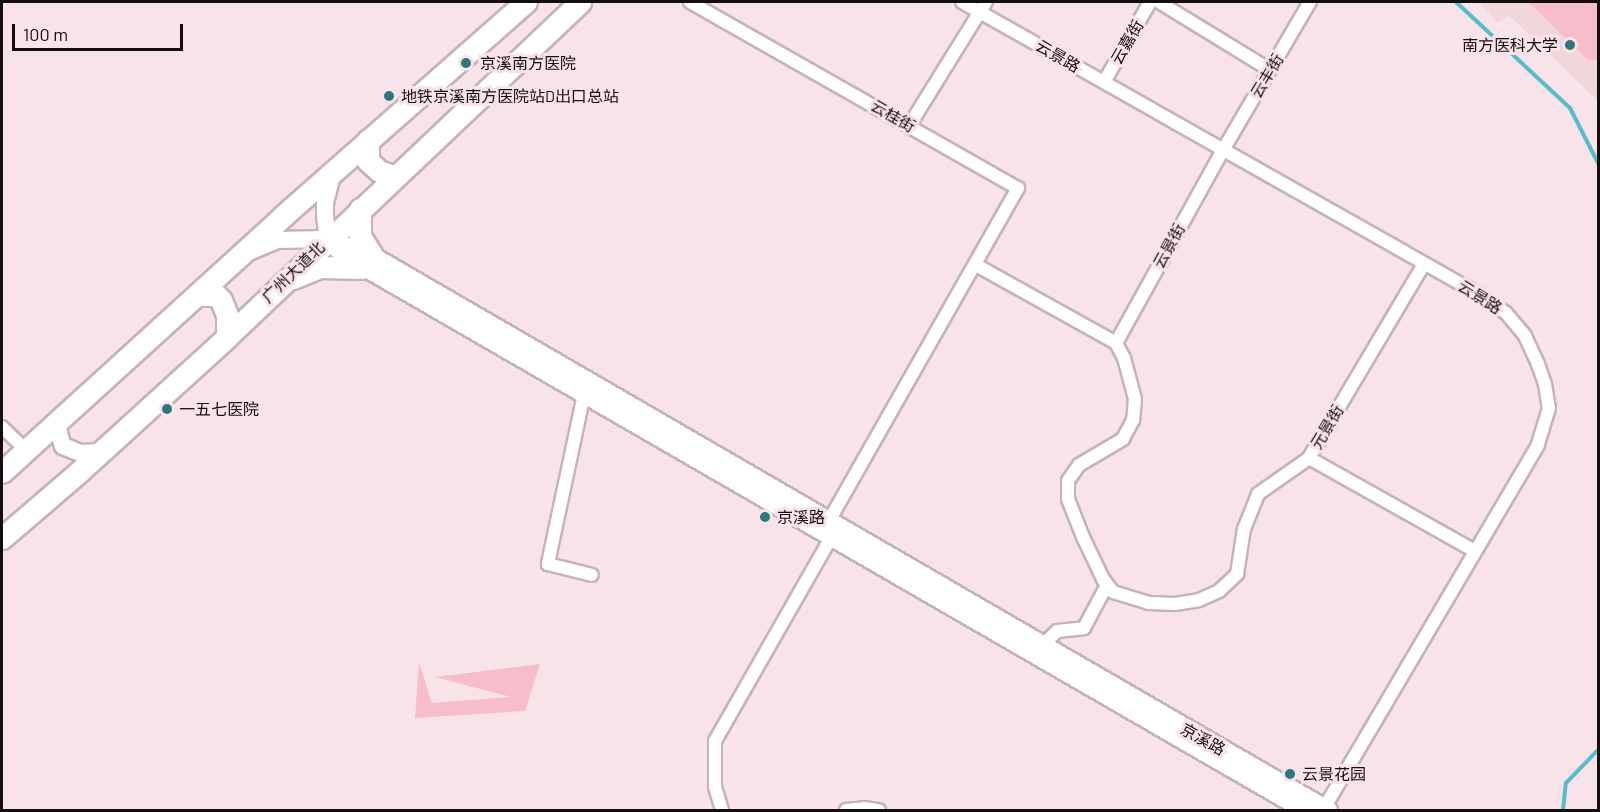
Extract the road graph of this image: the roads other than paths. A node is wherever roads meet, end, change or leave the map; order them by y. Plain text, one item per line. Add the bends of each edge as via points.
1 (526, 2) edge
2 (578, 2) edge
3 (690, 2) edge
4 (962, 2) edge
5 (1150, 2) edge
6 (1159, 2) edge
7 (1310, 2) edge
8 (983, 6) edge
9 (1270, 70) junction
10 (1104, 82) junction
11 (909, 126) junction
12 (368, 140) junction
13 (1223, 150) junction
14 (334, 170) junction
15 (393, 176) junction
16 (360, 209) junction
17 (328, 239) junction
18 (235, 260) junction
19 (367, 262) junction
20 (1424, 264) junction
21 (976, 266) junction
22 (274, 289) junction
23 (197, 295) junction
24 (226, 337) junction
25 (1116, 343) junction
26 (584, 394) junction
27 (62, 415) junction
28 (2, 428) edge
29 (26, 449) junction
30 (101, 452) junction
31 (1309, 458) junction
32 (2, 472) edge
33 (829, 520) junction
34 (2, 538) edge
35 (831, 538) junction
36 (1475, 551) junction
37 (592, 575) dead end
38 (1107, 585) junction
39 (1042, 646) junction
40 (1326, 809) edge
41 (722, 810) edge
42 (846, 810) edge
43 (879, 810) edge
44 (1302, 810) edge

1 - 12 highway
2 - 15 highway, 广州大道北
3 - 11 street, 云桂街
4 - 8 street, 云景路
5 - 10 street, 云嘉街
6 - 9 street
7 - 9 street, 云丰街
8 - 10 street, 云景路
8 - 11 street
9 - 13 street, 云丰街
10 - 13 street, 云景路
11 - 21 street, 云桂街 via 1018,188
12 - 14 highway
12 - 15 highway via 368,161
13 - 20 street, 云景路
13 - 25 street, 云景街
14 - 17 main road via 325,203
14 - 18 highway
15 - 16 highway, 广州大道北
16 - 17 highway, 广州大道北
16 - 19 highway via 360,236
17 - 18 main road, 京溪路 via 277,240
17 - 19 main road, 京溪路
17 - 22 highway, 广州大道北
18 - 23 highway
19 - 22 highway via 320,267
19 - 26 main road, 京溪路
19 - 33 main road, 京溪路
20 - 31 street, 元景街
20 - 36 street, 云景路 via 1506,313 1525,336 1545,384 1549,408 1538,445
21 - 25 street
21 - 33 street, 云桂街
22 - 24 highway, 广州大道北
23 - 24 highway via 216,295 221,300
23 - 27 highway
24 - 30 highway, 广州大道北
25 - 38 street via 1136,399 1133,420 1123,439 1079,465 1068,482 1068,499
26 - 35 main road, 京溪路
26 - 37 street via 548,564
27 - 29 highway
27 - 30 main road via 58,430 63,447 80,453
28 - 29 street
29 - 32 highway
30 - 34 highway, 广州大道北
31 - 36 street, 元景街
31 - 38 street via 1258,494 1244,529 1237,574 1219,591 1191,601 1148,603 1113,592
33 - 39 main road, 京溪路
35 - 41 street via 715,741 715,787
35 - 44 main road, 京溪路
36 - 40 street, 云景路
38 - 39 street via 1084,628 1057,631
39 - 40 main road, 京溪路
42 - 43 street

